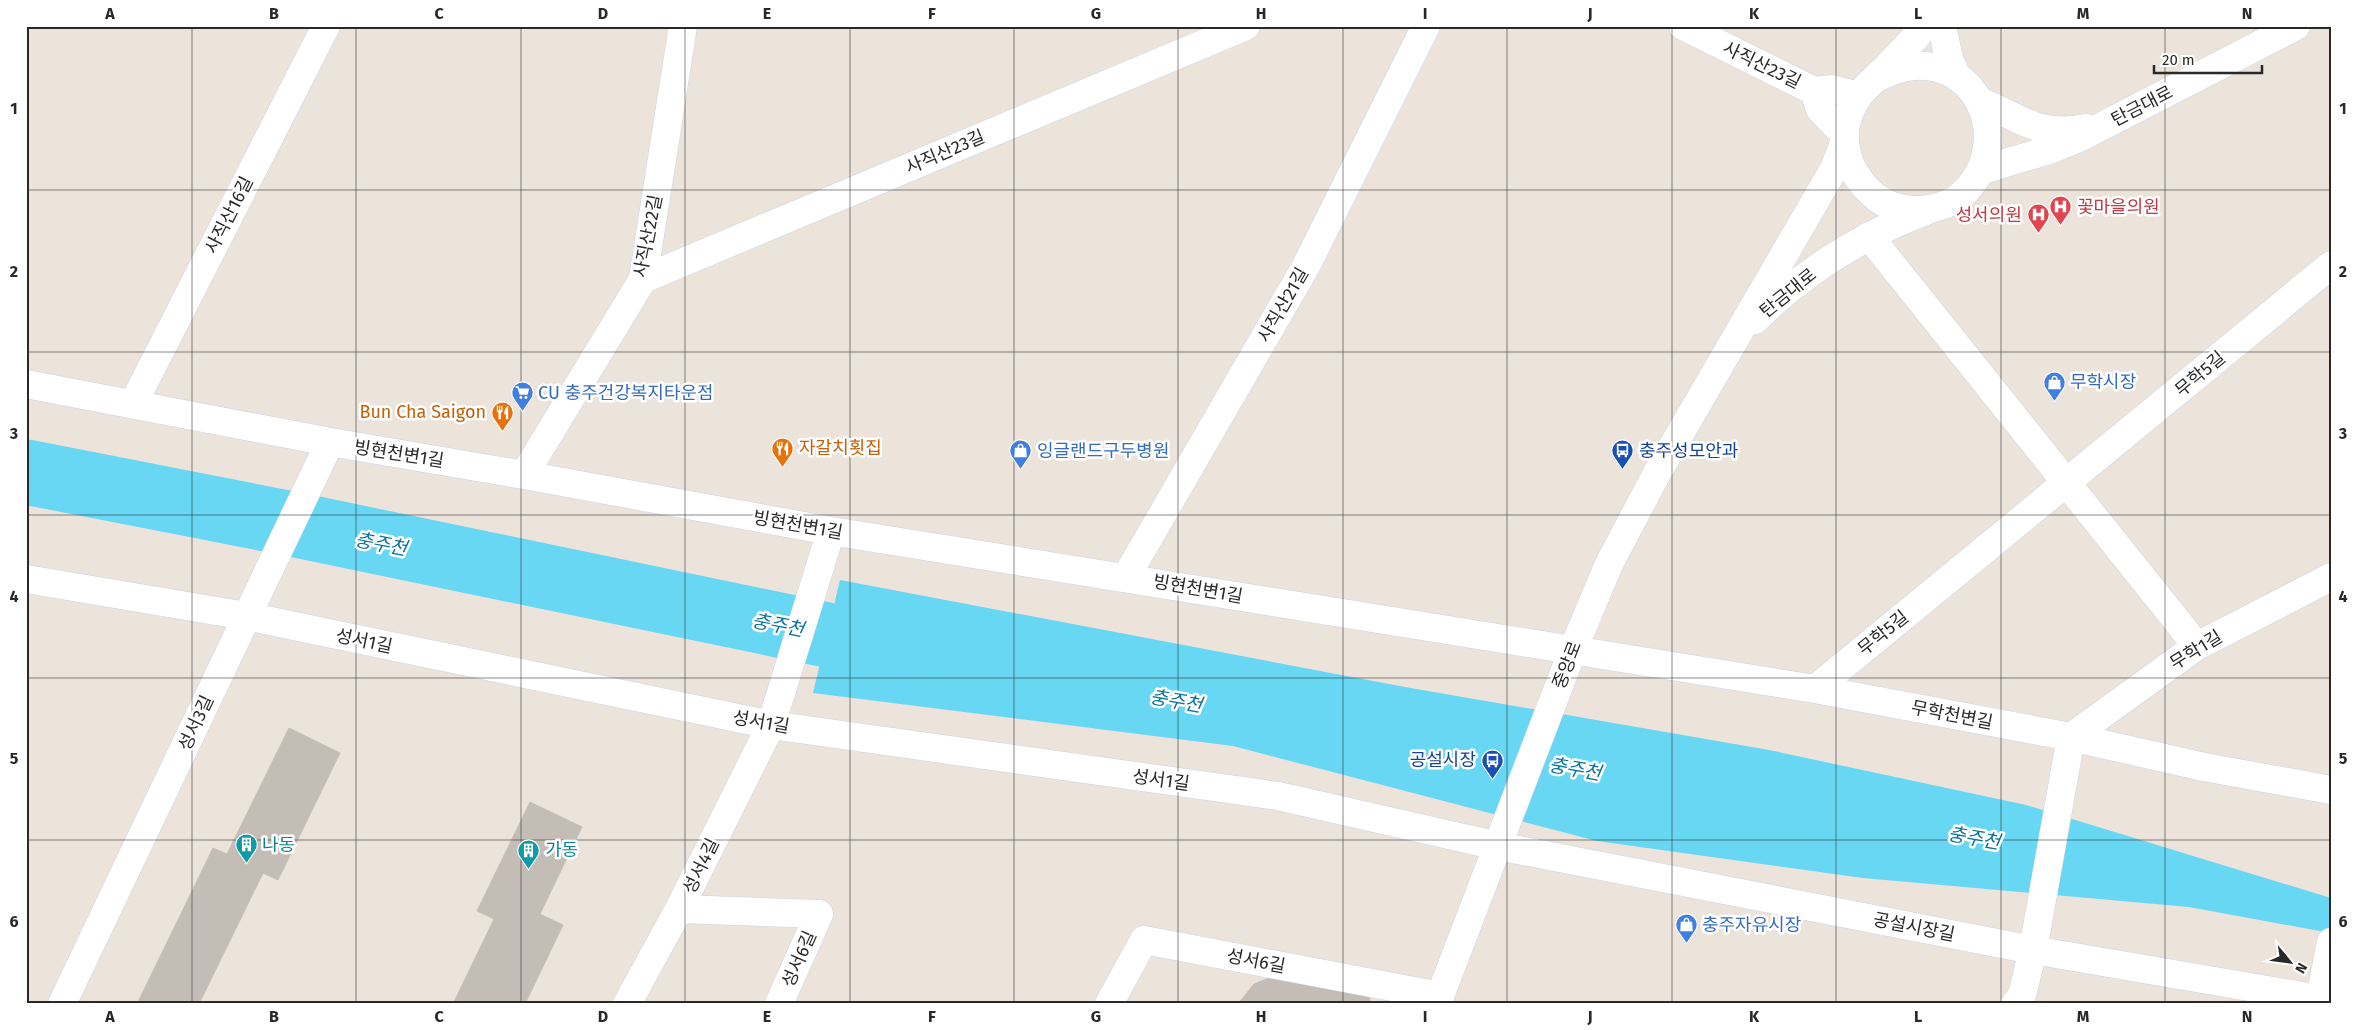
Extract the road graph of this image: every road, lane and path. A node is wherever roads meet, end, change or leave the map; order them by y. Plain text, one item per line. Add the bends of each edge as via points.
1 (326, 26) edge
2 (683, 26) edge
3 (1246, 26) edge
4 (1426, 26) edge
5 (1684, 26) edge
6 (1925, 26) edge
7 (1942, 26) edge
8 (2296, 26) edge
9 (1957, 77) junction
10 (1866, 88) junction
11 (1814, 91) junction
12 (1979, 101) junction
13 (2109, 123) junction
14 (1844, 138) junction
15 (1982, 170) junction
16 (1929, 210) junction
17 (1869, 236) junction
18 (2331, 265) edge
19 (643, 279) junction
20 (1733, 342) junction
21 (26, 384) edge
22 (133, 404) junction
23 (330, 442) junction
24 (524, 475) junction
25 (2068, 482) junction
26 (831, 531) junction
27 (1126, 577) junction
28 (2331, 577) edge
29 (26, 579) edge
30 (246, 616) junction
31 (2198, 646) junction
32 (1572, 652) junction
33 (1815, 689) junction
34 (771, 725) junction
35 (2069, 750) junction
36 (2331, 790) edge
37 (1502, 835) junction
38 (679, 909) junction
39 (2034, 937) junction
40 (2331, 942) edge
41 (2324, 995) edge
42 (1438, 1000) edge
43 (62, 1004) edge
44 (626, 1004) edge
45 (779, 1004) edge
46 (1109, 1004) edge
47 (2015, 1004) edge

1 - 22 street, 사직산16길
2 - 19 street, 사직산22길
3 - 19 street, 사직산23길
4 - 27 street, 사직산21길 via 1306,266
5 - 11 street, 사직산23길
6 - 10 street
7 - 9 street via 1949,59
8 - 13 street, 탄금대로
9 - 10 street via 1937,68 1915,66 1894,69
9 - 12 street
10 - 11 street
10 - 14 street via 1848,114
11 - 14 street via 1820,108
12 - 13 street via 2043,130 2072,131
12 - 15 street via 1990,135
13 - 15 street, 탄금대로 via 2049,150
14 - 16 street via 1850,166 1863,186 1882,202 1904,210
14 - 20 street, 중앙로 via 1835,167
15 - 16 street via 1957,198
16 - 17 street, 탄금대로
17 - 20 street, 탄금대로 via 1814,270 1779,297
17 - 25 street
18 - 25 street, 무학5길
19 - 24 street, 사직산22길
20 - 32 street, 중앙로 via 1609,564
21 - 22 street, 빙현천변1길
22 - 23 street, 빙현천변1길
23 - 24 street, 빙현천변1길
23 - 30 street, 성서3길
24 - 26 street, 빙현천변1길
25 - 31 street
25 - 33 street, 무학5길
26 - 27 street, 빙현천변1길
26 - 34 street, 성서4길
27 - 32 street, 빙현천변1길
28 - 31 street, 무학1길
29 - 30 street, 성서1길
30 - 34 street, 성서1길
30 - 43 street, 성서3길
31 - 35 street, 무학1길
32 - 33 street, 무학천변길
32 - 37 street, 중앙로
33 - 35 street, 무학천변길
34 - 37 street, 성서1길 via 1278,796
34 - 38 street, 성서4길
35 - 36 street, 무학천변길 via 2204,767
35 - 39 street
37 - 39 street, 공설시장길
37 - 42 street, 중앙로
38 - 44 street, 성서4길
38 - 45 street, 성서6길 via 819,914
39 - 41 street, 공설시장길
39 - 47 street via 2022,995
40 - 41 street
42 - 46 street, 성서6길 via 1144,940

